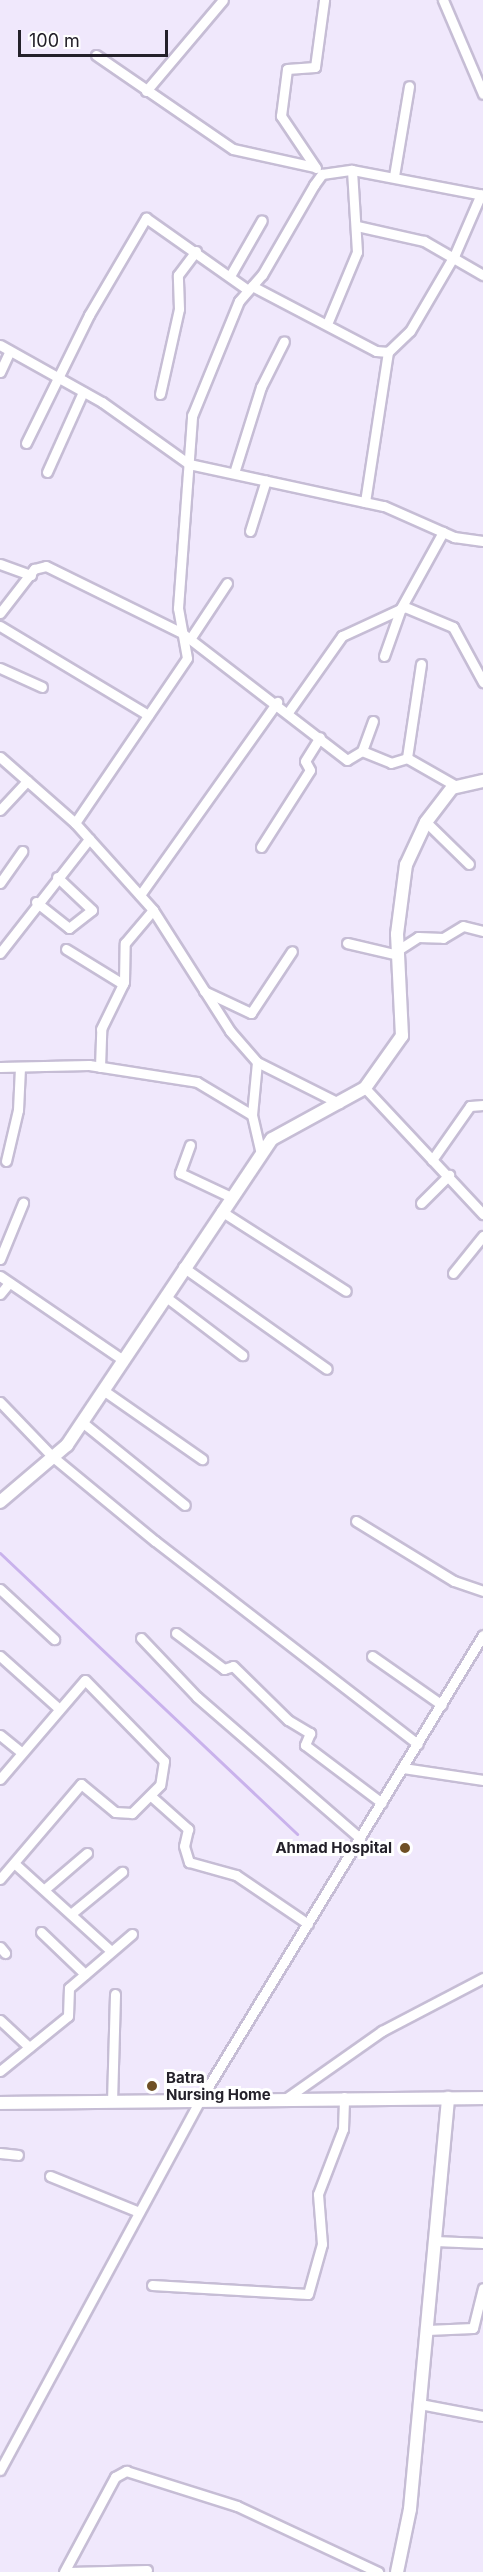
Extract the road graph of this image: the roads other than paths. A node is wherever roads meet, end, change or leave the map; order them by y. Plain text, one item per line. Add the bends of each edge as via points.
1 (223, 0) edge
2 (324, 0) edge
3 (443, 0) edge
4 (96, 55) dead end
5 (409, 86) dead end
6 (146, 91) junction
7 (483, 94) edge
8 (318, 170) junction
9 (352, 170) junction
10 (394, 176) junction
11 (482, 194) edge
12 (262, 220) dead end
13 (357, 226) junction
14 (196, 251) junction
15 (455, 254) junction
16 (483, 275) edge
17 (230, 276) junction
18 (250, 288) junction
19 (327, 324) junction
20 (284, 341) dead end
21 (0, 345) edge
22 (10, 351) junction
23 (388, 352) junction
24 (0, 372) edge
25 (57, 378) junction
26 (83, 392) junction
27 (160, 394) dead end
28 (26, 443) dead end
29 (189, 464) junction
30 (46, 472) dead end
31 (234, 473) junction
32 (266, 480) junction
33 (366, 502) junction
34 (250, 531) dead end
35 (443, 532) junction
36 (483, 542) edge
37 (0, 564) edge
38 (31, 575) junction
39 (227, 582) dead end
40 (400, 608) junction
41 (0, 613) edge
42 (0, 626) edge
43 (186, 636) junction
44 (384, 656) dead end
45 (421, 664) dead end
46 (0, 668) edge
47 (483, 682) edge
48 (42, 687) dead end
49 (277, 702) junction
50 (289, 711) junction
51 (148, 715) junction
52 (373, 721) dead end
53 (320, 737) junction
54 (362, 751) junction
55 (0, 757) edge
56 (407, 758) junction
57 (27, 781) junction
58 (483, 781) edge
59 (456, 786) junction
60 (0, 810) edge
61 (426, 822) junction
62 (75, 823) junction
63 (89, 839) junction
64 (261, 847) dead end
65 (22, 851) dead end
66 (469, 864) dead end
67 (57, 877) junction
68 (0, 883) edge
69 (140, 895) junction
70 (36, 902) junction
71 (153, 910) junction
72 (483, 931) edge
73 (347, 943) dead end
74 (66, 949) dead end
75 (292, 951) dead end
76 (0, 953) edge
77 (398, 953) junction
78 (123, 984) junction
79 (204, 991) junction
80 (257, 1062) junction
81 (0, 1067) edge
82 (20, 1067) junction
83 (100, 1067) junction
84 (365, 1088) junction
85 (339, 1103) junction
86 (483, 1104) edge
87 (252, 1115) junction
88 (190, 1145) dead end
89 (261, 1154) junction
90 (432, 1160) junction
91 (6, 1161) dead end
92 (449, 1175) junction
93 (231, 1197) junction
94 (23, 1203) dead end
95 (421, 1203) dead end
96 (221, 1211) junction
97 (483, 1214) edge
98 (483, 1236) edge
99 (0, 1259) edge
100 (183, 1267) junction
101 (453, 1273) dead end
102 (0, 1276) edge
103 (9, 1283) junction
104 (346, 1291) dead end
105 (0, 1294) edge
106 (166, 1297) junction
107 (242, 1354) dead end
108 (123, 1360) junction
109 (327, 1369) dead end
110 (104, 1390) junction
111 (0, 1402) edge
112 (82, 1422) junction
113 (53, 1457) junction
114 (202, 1459) dead end
115 (0, 1502) edge
116 (185, 1505) dead end
117 (356, 1521) dead end
118 (0, 1589) edge
119 (483, 1591) edge
120 (176, 1633) dead end
121 (483, 1635) edge
122 (141, 1638) dead end
123 (54, 1640) dead end
124 (0, 1656) edge
125 (372, 1656) dead end
126 (442, 1705) junction
127 (57, 1707) junction
128 (0, 1735) edge
129 (418, 1744) junction
130 (21, 1752) junction
131 (403, 1768) junction
132 (0, 1779) edge
133 (483, 1780) edge
134 (151, 1796) junction
135 (382, 1803) junction
136 (360, 1838) junction
137 (87, 1853) dead end
138 (15, 1863) junction
139 (122, 1872) dead end
140 (2, 1873) edge
141 (46, 1888) junction
142 (72, 1913) junction
143 (308, 1924) junction
144 (41, 1932) dead end
145 (132, 1934) dead end
146 (111, 1951) junction
147 (85, 1974) junction
148 (483, 1978) edge
149 (115, 1994) dead end
150 (0, 2020) edge
151 (29, 2047) junction
152 (0, 2071) edge
153 (288, 2097) junction
154 (344, 2097) junction
155 (448, 2098) junction
156 (483, 2098) edge
157 (200, 2100) junction
158 (112, 2102) junction
159 (0, 2103) edge
160 (0, 2152) edge
161 (18, 2155) dead end
162 (50, 2176) dead end
163 (139, 2212) junction
164 (435, 2241) junction
165 (483, 2243) edge
166 (152, 2285) dead end
167 (483, 2288) edge
168 (427, 2330) junction
169 (420, 2404) junction
170 (483, 2416) edge
171 (0, 2470) edge
172 (147, 2570) dead end
173 (64, 2572) edge
174 (69, 2572) edge
175 (378, 2572) edge
176 (397, 2572) edge

1 - 6 street
2 - 8 street via 315,67 287,69 281,117
3 - 7 street
4 - 6 street
5 - 10 street
6 - 8 street via 233,149
8 - 9 street
8 - 18 street
9 - 10 street
9 - 13 street
10 - 11 street
11 - 15 street
12 - 17 street
13 - 15 street
13 - 19 street via 354,261
14 - 17 street
14 - 25 street via 152,219 143,220
14 - 27 street via 178,275 179,309
15 - 16 street
15 - 23 street via 410,331
17 - 18 street
18 - 19 street
18 - 29 street via 192,416
19 - 23 street
20 - 31 street via 270,364
21 - 22 street
22 - 24 street
22 - 25 street
23 - 33 street
25 - 26 street
25 - 28 street
26 - 29 street
26 - 30 street
29 - 31 street
29 - 43 street via 178,608
31 - 32 street
32 - 33 street
32 - 34 street
33 - 35 street
35 - 36 street
35 - 40 street
37 - 38 street
38 - 41 street
38 - 43 street via 35,568 46,566
39 - 43 street
40 - 44 street
40 - 47 street via 415,608 450,624
40 - 50 street via 342,636
42 - 51 street
43 - 49 street
43 - 51 street via 187,658
45 - 56 street
46 - 48 street
49 - 50 street
49 - 69 street
50 - 53 street
51 - 62 street
52 - 54 street
53 - 54 street via 347,759
53 - 64 street via 305,761 310,770
54 - 56 street via 391,763
55 - 57 street
56 - 59 street
57 - 60 street
57 - 62 street
58 - 59 street
59 - 61 street
61 - 66 street
61 - 77 street via 406,865
62 - 63 street
63 - 67 street
63 - 69 street
65 - 68 street
67 - 70 street
67 - 70 street via 92,910 69,928
69 - 71 street
70 - 76 street
71 - 78 street via 125,944
71 - 79 street
72 - 77 street via 463,926 443,938 418,938
73 - 77 street
74 - 78 street
75 - 79 street via 252,1013
77 - 84 street via 402,1036
78 - 83 street via 104,1018
79 - 80 street
80 - 85 street
80 - 87 street
81 - 82 street
82 - 83 street
82 - 91 street via 18,1110
83 - 87 street via 197,1082
84 - 85 street
84 - 90 street
85 - 89 street via 272,1139
86 - 90 street via 470,1106
87 - 89 street
88 - 93 street via 180,1173
89 - 93 street
90 - 92 street
92 - 95 street
92 - 97 street
93 - 96 street
94 - 99 street
96 - 100 street
96 - 104 street
98 - 101 street
100 - 106 street
100 - 109 street
102 - 103 street
103 - 105 street
103 - 108 street
106 - 107 street
106 - 108 street
108 - 110 street
110 - 112 street
110 - 114 street
111 - 113 street
112 - 113 street
112 - 116 street
113 - 115 street
113 - 129 street via 228,1600
117 - 119 street via 454,1581
118 - 123 street
120 - 135 street via 224,1669 233,1666 288,1720 310,1733 305,1745
121 - 126 street
122 - 136 street via 197,1697
124 - 127 street
125 - 126 street
126 - 129 street
127 - 130 street
127 - 134 street via 87,1681 163,1757 163,1779
128 - 130 street
129 - 131 street
130 - 132 street
131 - 133 street
131 - 135 street
134 - 138 street via 138,1811 120,1813 82,1783
134 - 143 street via 188,1829 184,1854 189,1862 237,1875
135 - 136 street
136 - 143 street
137 - 141 street
138 - 140 street
138 - 141 street
139 - 142 street
141 - 142 street
142 - 146 street
143 - 157 street
144 - 147 street
145 - 146 street
146 - 147 street
147 - 151 street via 65,1993 68,2016
148 - 153 street via 382,2031
149 - 158 street
150 - 151 street
151 - 152 street
153 - 154 street
153 - 157 street
154 - 155 street
154 - 166 street via 343,2129 318,2194 322,2244 308,2294
155 - 156 street
155 - 164 street
157 - 158 street
157 - 163 street
158 - 159 street
160 - 161 street
162 - 163 street
163 - 171 street
164 - 165 street
164 - 168 street
167 - 168 street via 473,2328
168 - 169 street
169 - 170 street
169 - 176 street via 410,2510
172 - 174 street
173 - 175 street via 115,2477 126,2472 237,2506

